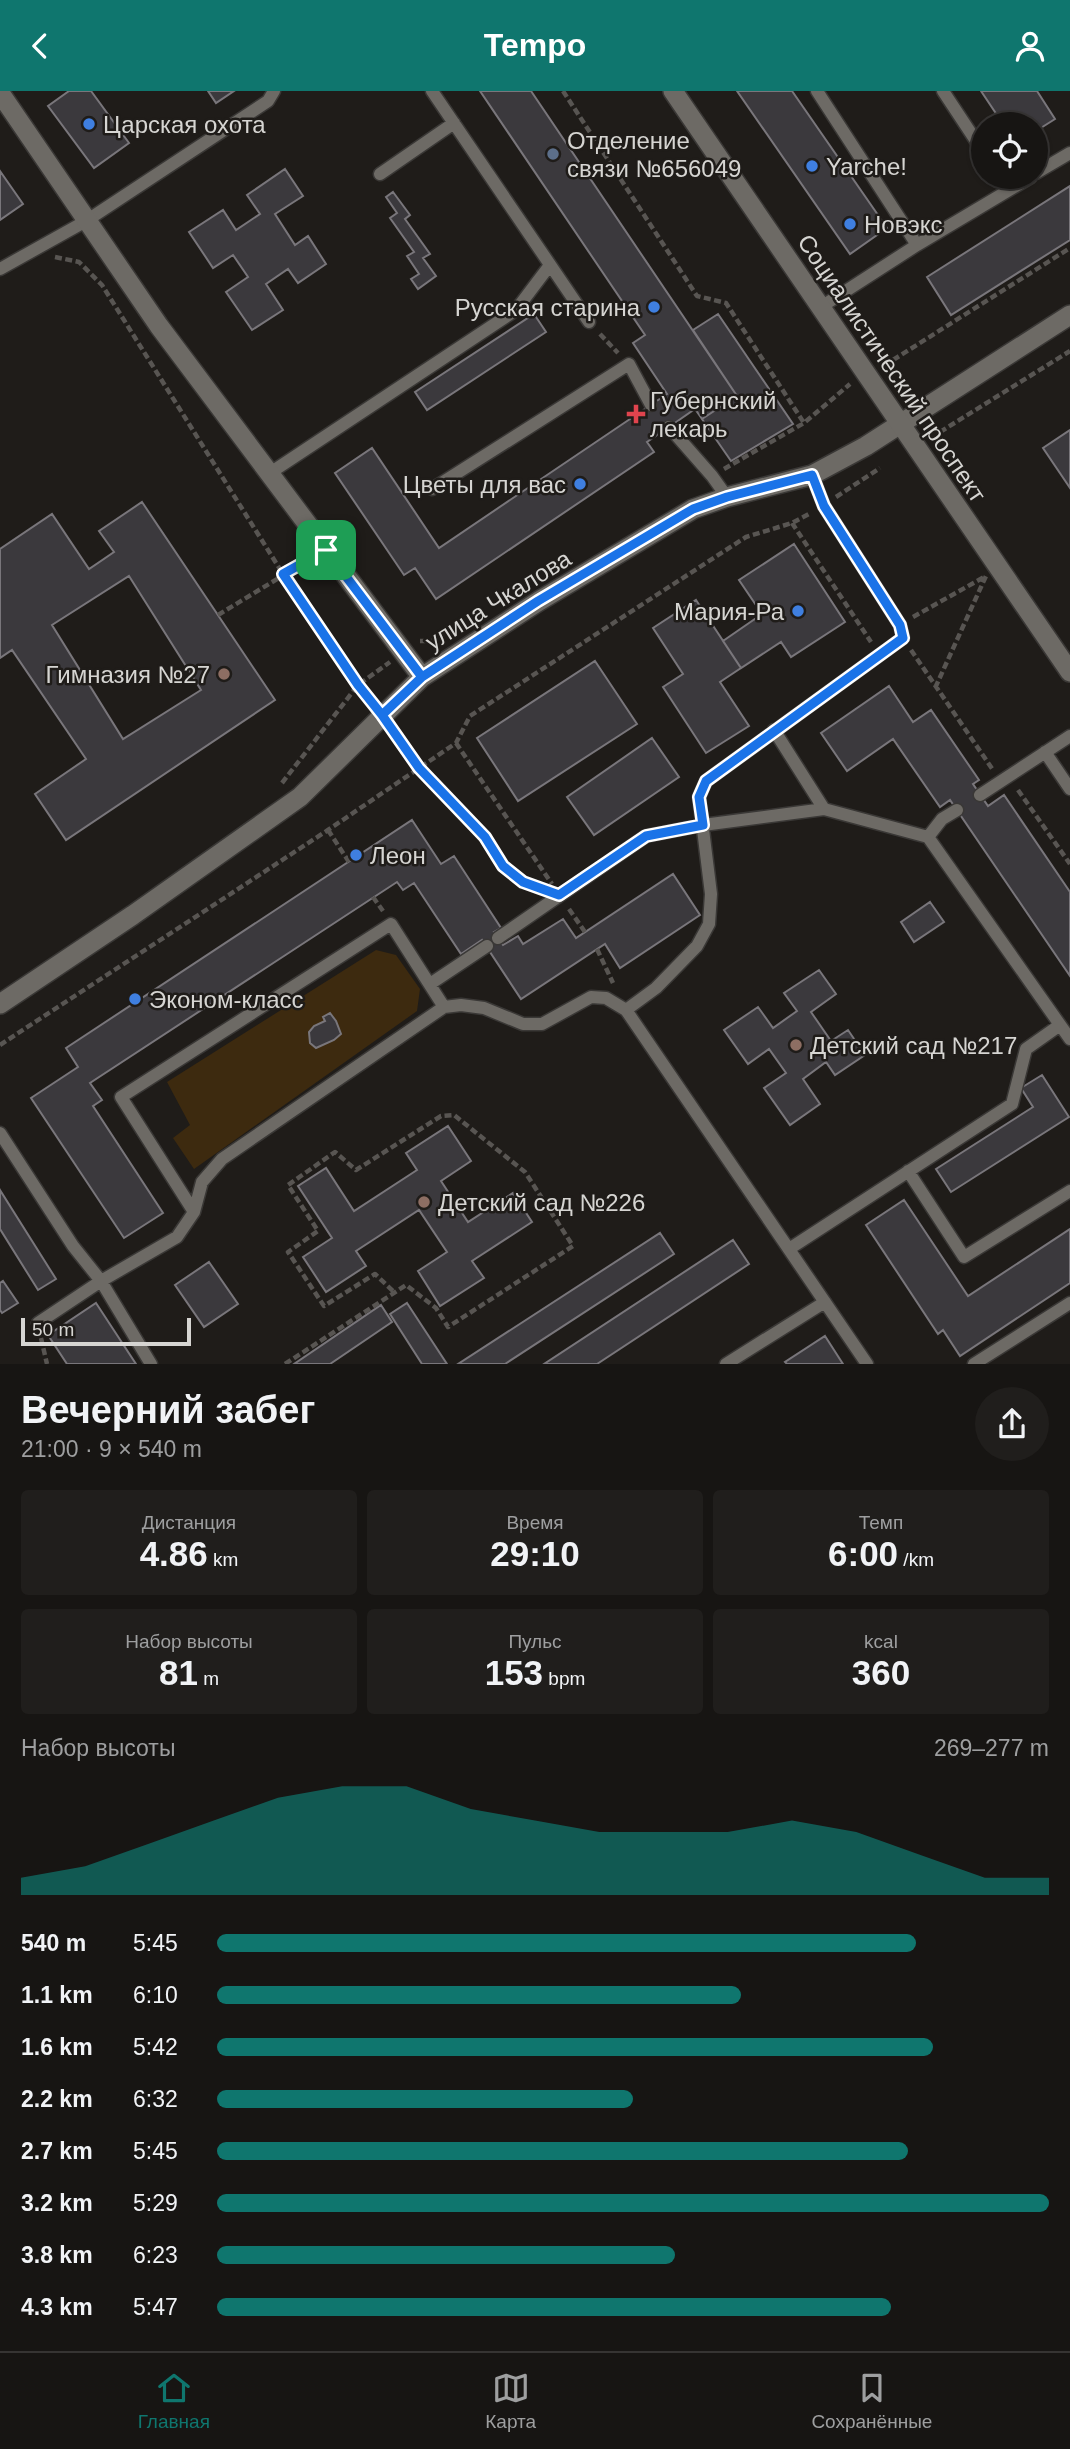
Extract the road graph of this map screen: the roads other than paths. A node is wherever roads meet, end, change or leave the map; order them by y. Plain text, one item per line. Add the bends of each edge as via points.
1 (274, 91) edge
2 (432, 91) edge
3 (673, 91) edge
4 (817, 91) edge
5 (943, 91) edge
6 (0, 93) edge
7 (454, 123) junction
8 (971, 133) edge
9 (1070, 153) edge
10 (1048, 166) edge
11 (380, 174) dead end
12 (1008, 190) edge
13 (86, 221) junction
14 (917, 245) junction
15 (550, 265) junction
16 (0, 269) edge
17 (821, 307) junction
18 (1070, 315) edge
19 (589, 322) road end
20 (651, 405) dead end
21 (901, 423) junction
22 (669, 427) dead end
23 (270, 473) junction
24 (812, 475) junction
25 (432, 489) dead end
26 (727, 497) junction
27 (1070, 673) edge
28 (422, 677) junction
29 (774, 730) junction
30 (1070, 736) edge
31 (1045, 752) junction
32 (1070, 789) edge
33 (980, 795) dead end
34 (824, 809) junction
35 (957, 810) dead end
36 (703, 825) junction
37 (928, 837) junction
38 (498, 938) dead end
39 (486, 947) dead end
40 (430, 983) junction
41 (0, 1004) edge
42 (444, 1007) junction
43 (626, 1010) junction
44 (1060, 1025) junction
45 (1070, 1039) edge
46 (0, 1133) edge
47 (908, 1171) junction
48 (1070, 1191) edge
49 (194, 1212) junction
50 (789, 1249) junction
51 (101, 1281) junction
52 (825, 1301) junction
53 (1070, 1303) edge
54 (38, 1324) road end
55 (151, 1364) edge
56 (726, 1364) edge
57 (867, 1364) edge
58 (974, 1364) edge

1 - 13 lane via 268,101
2 - 7 lane
3 - 17 street, Социалистический проспект
4 - 14 lane
5 - 8 lane
6 - 13 street
7 - 11 lane
7 - 15 lane
9 - 10 lane
12 - 14 lane
13 - 16 lane
13 - 23 street
14 - 17 lane
15 - 19 lane
15 - 23 lane via 516,310
17 - 21 street, Социалистический проспект
18 - 21 street, улица Чкалова
20 - 25 lane via 629,364
21 - 24 street, улица Чкалова
21 - 27 street, Социалистический проспект
22 - 26 lane
23 - 28 street
24 - 26 street, улица Чкалова
24 - 29 lane via 824,506 900,625 903,638
26 - 28 street, улица Чкалова via 693,509
28 - 41 street, улица Чкалова via 300,797
29 - 34 lane
29 - 36 lane via 706,781 699,797
30 - 31 lane
31 - 32 lane
31 - 33 lane
34 - 36 lane
34 - 37 lane
35 - 37 lane via 942,819
36 - 38 lane via 646,836
36 - 43 lane via 711,894 709,924 696,947 656,988
37 - 44 lane
39 - 40 lane
40 - 42 lane
40 - 49 lane via 391,924 121,1097
42 - 43 lane via 484,1008 523,1024 542,1024 591,997 606,998
42 - 49 lane via 222,1159 202,1182
43 - 50 lane
44 - 45 lane
44 - 47 lane via 1026,1049 1012,1104
46 - 51 lane
47 - 48 lane via 964,1257
47 - 50 lane
49 - 51 lane via 177,1237
50 - 52 lane
51 - 54 lane
51 - 55 lane
52 - 56 lane
52 - 57 lane
53 - 58 lane

